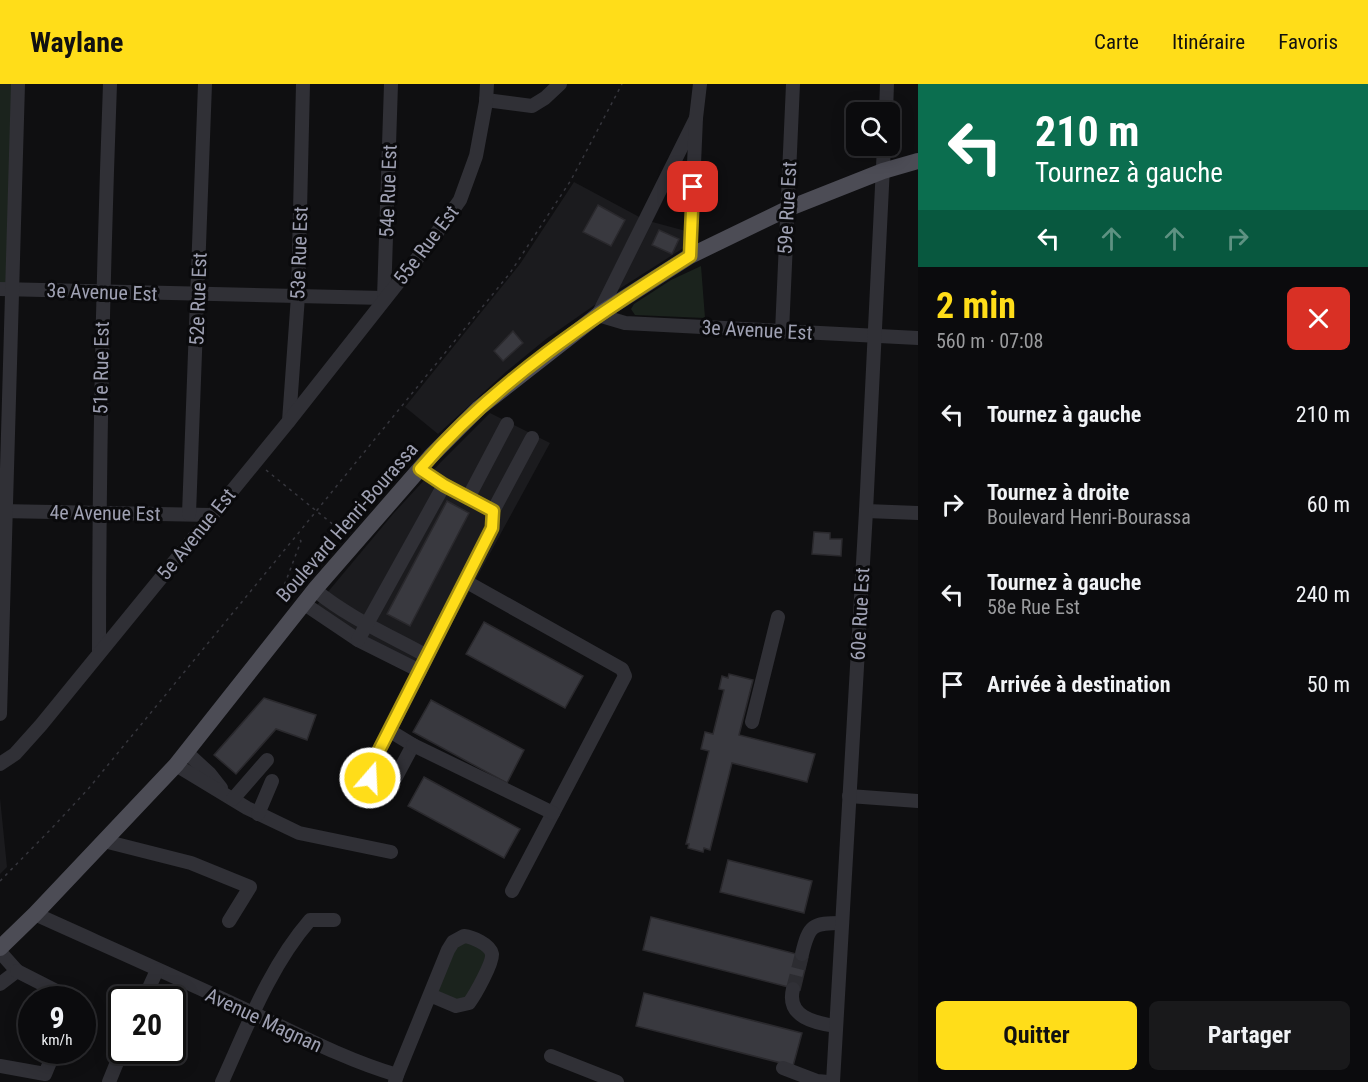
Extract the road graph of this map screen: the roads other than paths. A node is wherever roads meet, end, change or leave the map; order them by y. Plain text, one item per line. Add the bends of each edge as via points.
1 (18, 84) edge
2 (110, 84) edge
3 (205, 84) edge
4 (303, 84) edge
5 (391, 84) edge
6 (487, 84) edge
7 (560, 84) edge
8 (700, 84) edge
9 (793, 84) edge
10 (887, 84) edge
11 (486, 100) junction
12 (886, 102) edge
13 (696, 118) junction
14 (884, 156) edge
15 (918, 161) edge
16 (883, 171) junction
17 (787, 209) junction
18 (690, 256) junction
19 (6, 289) edge
20 (103, 292) junction
21 (198, 295) junction
22 (298, 296) junction
23 (384, 298) junction
24 (598, 315) junction
25 (782, 332) junction
26 (873, 336) junction
27 (918, 338) edge
28 (289, 421) junction
29 (507, 424) dead end
30 (532, 438) dead end
31 (420, 469) junction
32 (444, 485) junction
33 (468, 498) junction
34 (3, 511) edge
35 (493, 511) junction
36 (866, 512) junction
37 (918, 513) edge
38 (99, 514) junction
39 (189, 514) junction
40 (211, 515) junction
41 (465, 581) junction
42 (315, 590) junction
43 (303, 603) junction
44 (778, 617) dead end
45 (368, 625) junction
46 (358, 640) junction
47 (399, 640) junction
48 (99, 652) junction
49 (392, 656) junction
50 (427, 656) junction
51 (420, 671) junction
52 (0, 714) edge
53 (752, 722) dead end
54 (390, 731) junction
55 (412, 745) junction
56 (181, 758) junction
57 (267, 760) dead end
58 (0, 764) edge
59 (272, 781) dead end
60 (229, 796) junction
61 (849, 796) junction
62 (918, 801) edge
63 (258, 813) junction
64 (553, 813) junction
65 (104, 842) junction
66 (391, 852) dead end
67 (512, 891) dead end
68 (35, 914) junction
69 (229, 921) dead end
70 (334, 921) dead end
71 (842, 923) junction
72 (0, 939) edge
73 (0, 950) edge
74 (802, 954) tunnel mouth
75 (157, 970) junction
76 (17, 971) junction
77 (0, 984) edge
78 (46, 986) edge
79 (150, 986) edge
80 (793, 989) tunnel mouth
81 (430, 995) junction
82 (254, 1013) junction
83 (836, 1026) junction
84 (551, 1056) dead end
85 (49, 1064) edge
86 (116, 1064) edge
87 (0, 1066) edge
88 (783, 1068) dead end
89 (396, 1079) edge
90 (109, 1082) edge
91 (222, 1082) edge
92 (617, 1082) edge
93 (831, 1082) edge

1 - 19 street
2 - 20 street, 51e Rue Est
3 - 21 street, 52e Rue Est
4 - 22 street, 53e Rue Est
5 - 23 street, 54e Rue Est
6 - 11 street, 55e Rue Est
7 - 11 street via 532,106
8 - 13 street
9 - 17 street, 59e Rue Est
10 - 12 street
11 - 23 street, 55e Rue Est via 476,156 460,200
13 - 18 street
13 - 24 street
14 - 16 street, 60e Rue Est
15 - 16 main road, Boulevard Henri-Bourassa
16 - 17 main road, Boulevard Henri-Bourassa
16 - 26 street, 60e Rue Est
17 - 18 main road, Boulevard Henri-Bourassa
17 - 25 street, 59e Rue Est
18 - 24 main road, Boulevard Henri-Bourassa
19 - 20 street, 3e Avenue Est
19 - 34 street
20 - 21 street, 3e Avenue Est
20 - 38 street, 51e Rue Est
21 - 22 street, 3e Avenue Est
21 - 39 street, 52e Rue Est
22 - 23 street, 3e Avenue Est
22 - 28 street, 53e Rue Est
23 - 28 street, 5e Avenue Est
24 - 25 street, 3e Avenue Est via 625,322
24 - 31 main road, Boulevard Henri-Bourassa via 479,408
25 - 26 street, 3e Avenue Est
26 - 27 street, 3e Avenue Est
26 - 36 street, 60e Rue Est
28 - 40 street, 5e Avenue Est
29 - 33 street
30 - 35 street
31 - 32 street
31 - 42 main road, Boulevard Henri-Bourassa
32 - 33 street
32 - 45 street
33 - 35 street
34 - 38 street, 4e Avenue Est
34 - 52 street
35 - 41 street via 492,528
36 - 37 street
36 - 61 street, 60e Rue Est
38 - 39 street, 4e Avenue Est
38 - 48 street, 51e Rue Est
39 - 40 street, 4e Avenue Est
40 - 48 street, 5e Avenue Est
41 - 50 street
41 - 64 street via 622,669 625,676
42 - 43 main road, Boulevard Henri-Bourassa
42 - 45 street
43 - 46 street
43 - 56 main road, Boulevard Henri-Bourassa
44 - 53 street
45 - 46 street
45 - 47 street
46 - 49 street
47 - 49 street
47 - 50 street
48 - 58 street, 5e Avenue Est via 41,725 15,754
49 - 51 street
50 - 51 street
51 - 54 street
54 - 55 street
54 - 55 street via 368,772 370,778 390,784
55 - 64 street
56 - 60 street via 210,774
56 - 65 main road, Boulevard Henri-Bourassa
57 - 60 street
59 - 63 street
60 - 63 street
61 - 62 street
61 - 71 street, 60e Rue Est
63 - 66 street via 299,833
64 - 67 street
65 - 68 main road, Boulevard Henri-Bourassa
65 - 69 street via 191,863 250,887
68 - 72 main road, Boulevard Henri-Bourassa
68 - 73 main road, Boulevard Henri-Bourassa
68 - 75 street, Avenue Magnan
70 - 82 street via 310,920 291,942
71 - 74 street via 820,923 811,929
71 - 83 street, 60e Rue Est
73 - 76 street
75 - 79 street
75 - 82 street, Avenue Magnan
76 - 77 street
76 - 78 street
80 - 83 street via 794,1006 802,1016
81 - 81 street via 456,1006 470,1003 491,960 489,948 472,937 458,938 448,950
81 - 89 street
82 - 89 street, Avenue Magnan
82 - 91 street
83 - 93 street, 60e Rue Est
84 - 92 street
85 - 87 street via 45,1074
86 - 90 street
88 - 93 street

